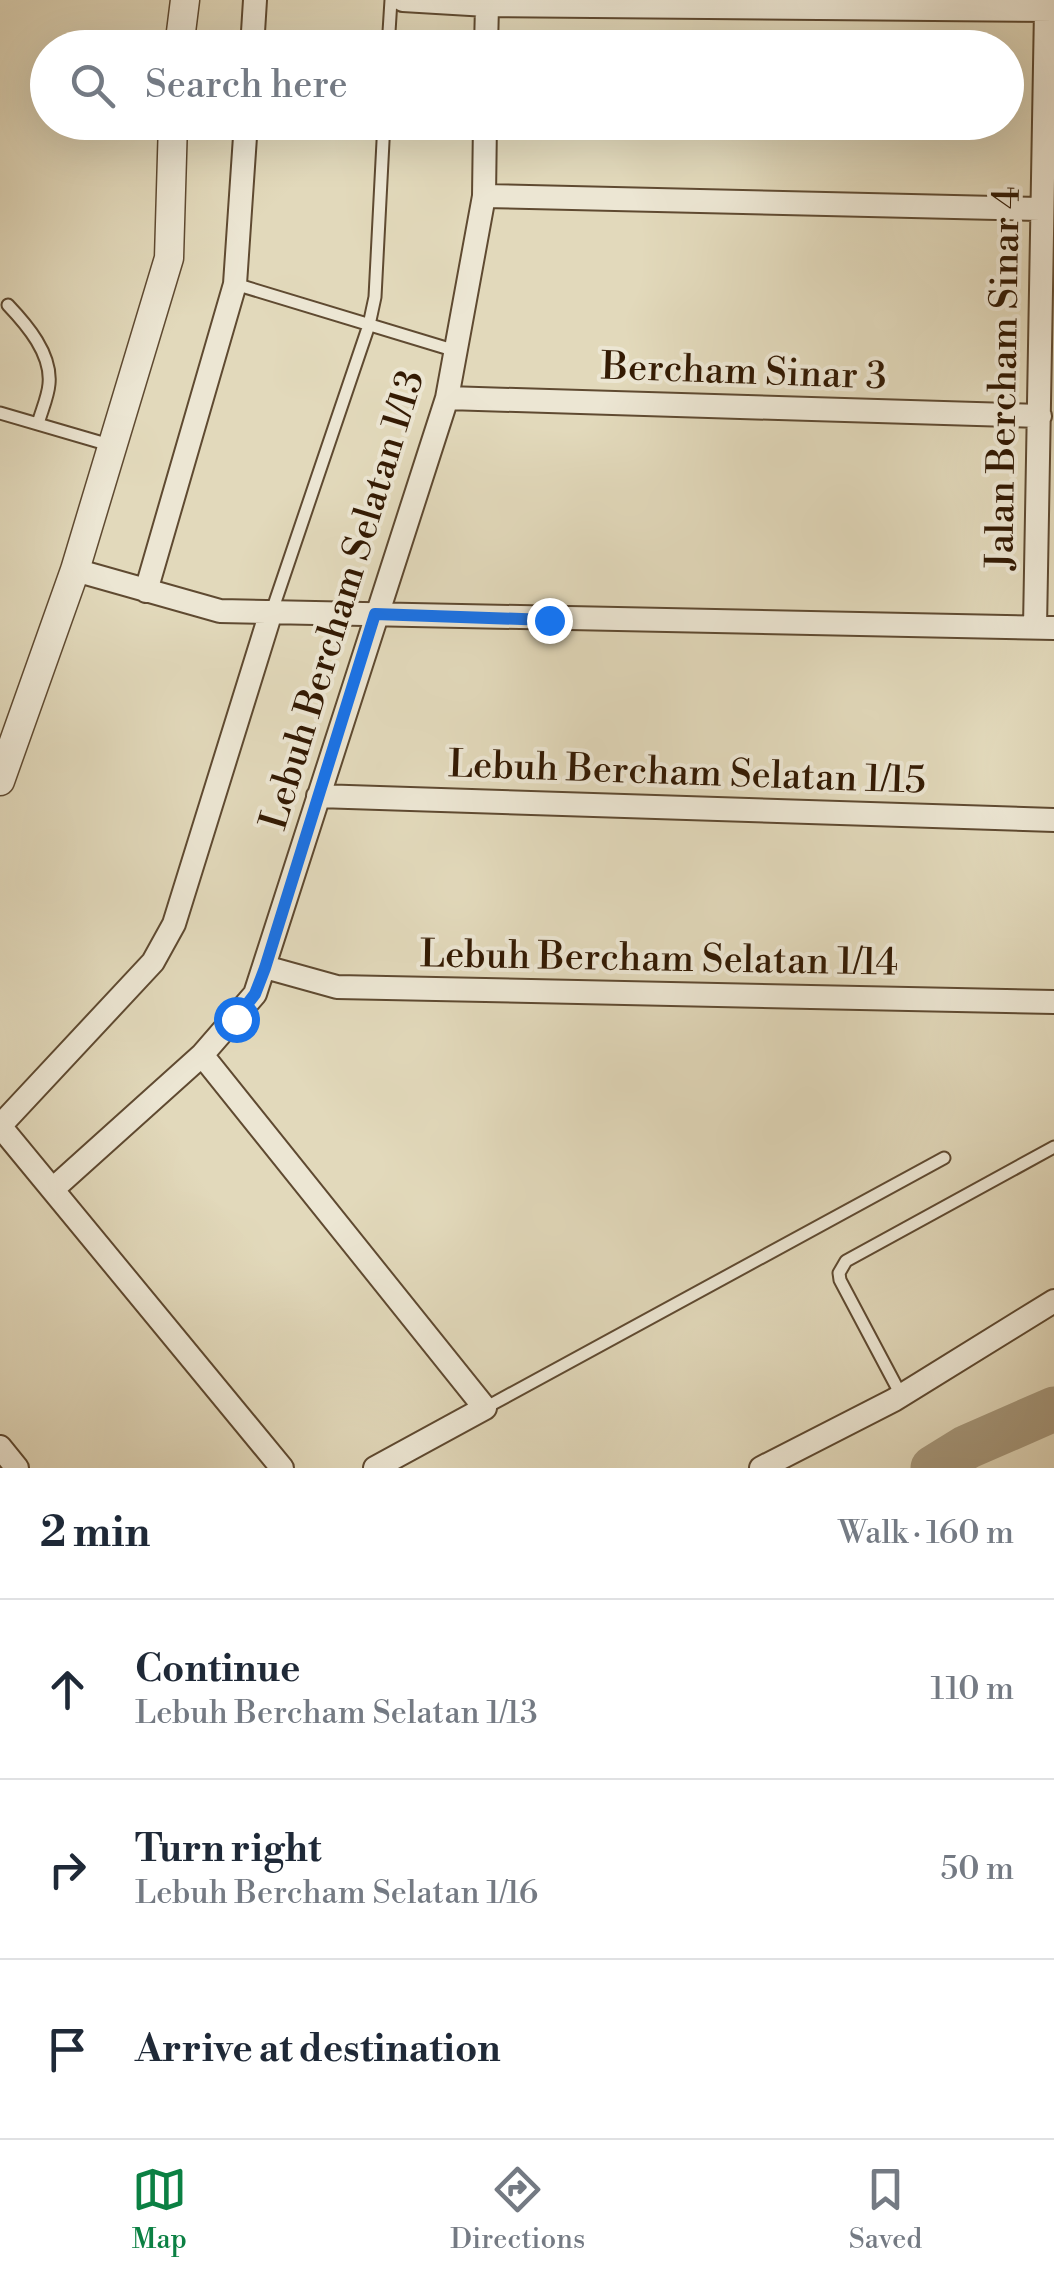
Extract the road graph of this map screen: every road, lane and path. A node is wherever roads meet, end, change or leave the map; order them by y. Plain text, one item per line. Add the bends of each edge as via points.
1 (184, 0) edge
2 (255, 0) edge
3 (391, 0) edge
4 (404, 0) edge
5 (487, 5) junction
6 (1050, 10) edge
7 (181, 30) edge
8 (253, 30) edge
9 (389, 30) edge
10 (486, 30) edge
11 (172, 140) edge
12 (245, 140) edge
13 (383, 140) edge
14 (485, 140) edge
15 (484, 196) junction
16 (1040, 208) junction
17 (235, 284) junction
18 (8, 305) dead end
19 (369, 325) junction
20 (1047, 326) edge
21 (457, 351) junction
22 (446, 398) junction
23 (0, 413) edge
24 (1040, 416) junction
25 (38, 424) junction
26 (113, 446) junction
27 (76, 570) junction
28 (146, 591) junction
29 (272, 612) junction
30 (375, 614) junction
31 (1044, 628) edge
32 (0, 781) edge
33 (318, 796) junction
34 (1054, 820) edge
35 (265, 968) junction
36 (1054, 1002) edge
37 (202, 1055) junction
38 (0, 1126) edge
39 (1054, 1147) edge
40 (944, 1158) dead end
41 (53, 1188) junction
42 (1054, 1302) edge
43 (902, 1395) junction
44 (485, 1408) junction
45 (0, 1447) edge
46 (17, 1468) edge
47 (282, 1468) edge
48 (375, 1468) edge
49 (761, 1468) edge

1 - 7 street
2 - 8 street
3 - 9 lane
4 - 5 street
5 - 6 street
5 - 10 street
6 - 16 street, Jalan Bercham Sinar 4
11 - 26 street via 169,258
12 - 17 street
13 - 19 lane
14 - 15 street, Lebuh Bercham Selatan 1/13
15 - 16 street
15 - 21 street, Lebuh Bercham Selatan 1/13
16 - 20 street, Jalan Bercham Sinar 4
17 - 19 lane
17 - 28 street
18 - 25 lane via 34,336 47,367 50,384
19 - 21 lane
19 - 29 lane
20 - 24 street, Jalan Bercham Sinar 4
21 - 22 street, Lebuh Bercham Selatan 1/13
22 - 24 street, Bercham Sinar 3
22 - 30 street, Lebuh Bercham Selatan 1/13
23 - 25 lane
24 - 31 street, Jalan Bercham Sinar 4
25 - 26 lane
26 - 27 street
27 - 28 street
27 - 32 street
28 - 29 street via 220,611
29 - 30 street
29 - 38 street via 174,924 153,962
30 - 31 street
30 - 33 street, Lebuh Bercham Selatan 1/13
33 - 34 street, Lebuh Bercham Selatan 1/15
33 - 35 street, Lebuh Bercham Selatan 1/13
35 - 36 street, Lebuh Bercham Selatan 1/14 via 337,987
35 - 37 street, Lebuh Bercham Selatan 1/13 via 255,994
37 - 41 street, Lebuh Bercham Selatan 1/13
37 - 44 street
38 - 41 street
39 - 43 lane via 846,1262 839,1273
40 - 44 lane
41 - 47 street
42 - 43 street
43 - 49 street
44 - 48 street
45 - 46 street

